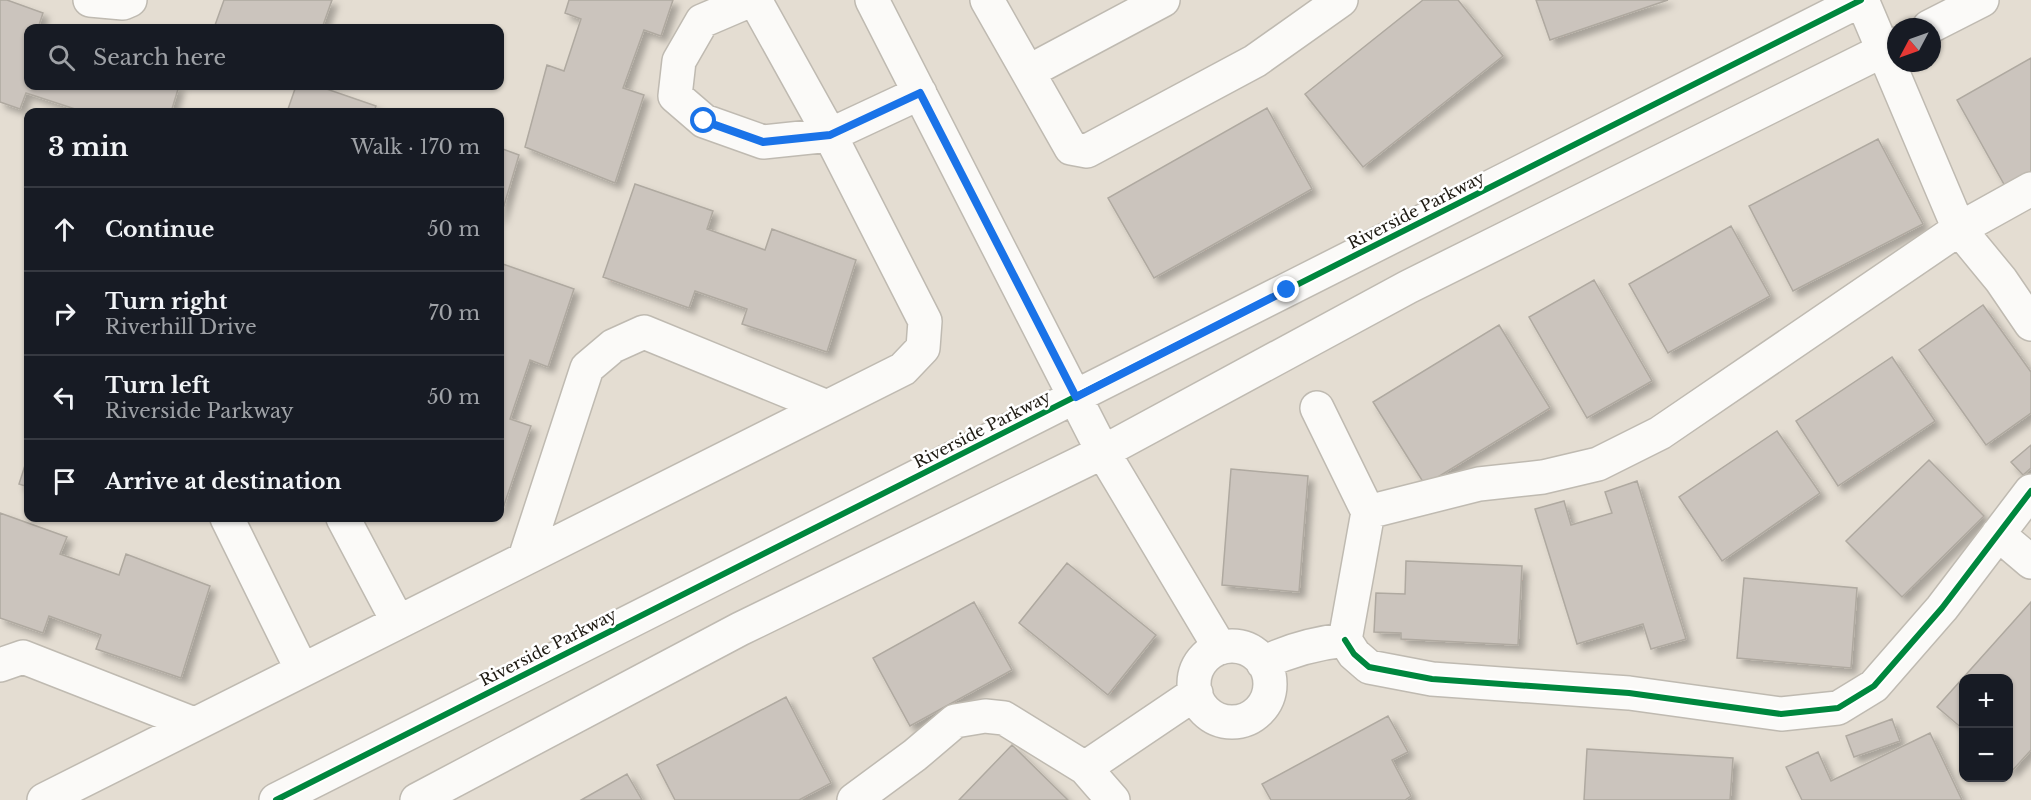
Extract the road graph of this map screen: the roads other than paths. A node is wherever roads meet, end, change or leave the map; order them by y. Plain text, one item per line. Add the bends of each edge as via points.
1 (90, 0) edge
2 (130, 0) edge
3 (753, 0) edge
4 (872, 0) edge
5 (987, 0) edge
6 (1163, 0) edge
7 (1341, 0) edge
8 (1861, 0) edge
9 (1982, 0) edge
10 (1941, 21) edge
11 (1887, 42) edge
12 (1887, 48) edge
13 (1028, 72) junction
14 (1899, 72) edge
15 (920, 93) junction
16 (830, 135) junction
17 (2031, 189) edge
18 (1959, 229) junction
19 (2031, 324) edge
20 (1076, 397) junction
21 (826, 407) junction
22 (1317, 408) dead end
23 (1103, 452) junction
24 (2031, 492) edge
25 (1368, 512) junction
26 (229, 522) edge
27 (345, 522) edge
28 (1998, 534) junction
29 (525, 558) junction
30 (2031, 562) edge
31 (398, 622) junction
32 (1345, 639) junction
33 (1220, 648) junction
34 (1263, 663) junction
35 (0, 665) edge
36 (302, 670) junction
37 (1196, 693) junction
38 (194, 724) junction
39 (1085, 768) junction
40 (44, 800) edge
41 (276, 800) edge
42 (417, 800) edge
43 (854, 800) edge
44 (1113, 800) edge

1 - 2 street
3 - 16 street
3 - 16 street via 702,21 679,61 675,96 704,121 763,142
4 - 15 street
5 - 13 street
6 - 13 street
7 - 13 street via 1255,62 1087,151 1071,148
8 - 11 street
8 - 20 street, Riverside Parkway
9 - 10 street
12 - 23 street via 1408,287
14 - 18 street
15 - 16 street
15 - 20 street
16 - 21 street via 925,321 923,348 903,369
17 - 18 street
18 - 19 street
18 - 25 street via 1660,433 1598,464 1543,477 1479,484
20 - 23 street
20 - 41 street, Riverside Parkway
21 - 29 street
21 - 29 street via 644,332 613,346 587,368
22 - 25 street
23 - 33 street
23 - 42 street via 740,629
24 - 28 street
25 - 32 street
26 - 36 street
27 - 31 street
28 - 30 street
28 - 32 street via 1942,608 1874,686 1838,708 1781,714 1629,693 1432,679 1369,668
29 - 31 street
31 - 36 street
32 - 34 street via 1315,643
33 - 34 street via 1244,648
33 - 37 street via 1199,666
34 - 37 street via 1270,676 1270,691 1255,715 1227,722 1213,717
35 - 38 street via 22,657
36 - 38 street
37 - 39 street
38 - 40 street
39 - 43 street via 1004,717 985,716 955,721
39 - 44 street

